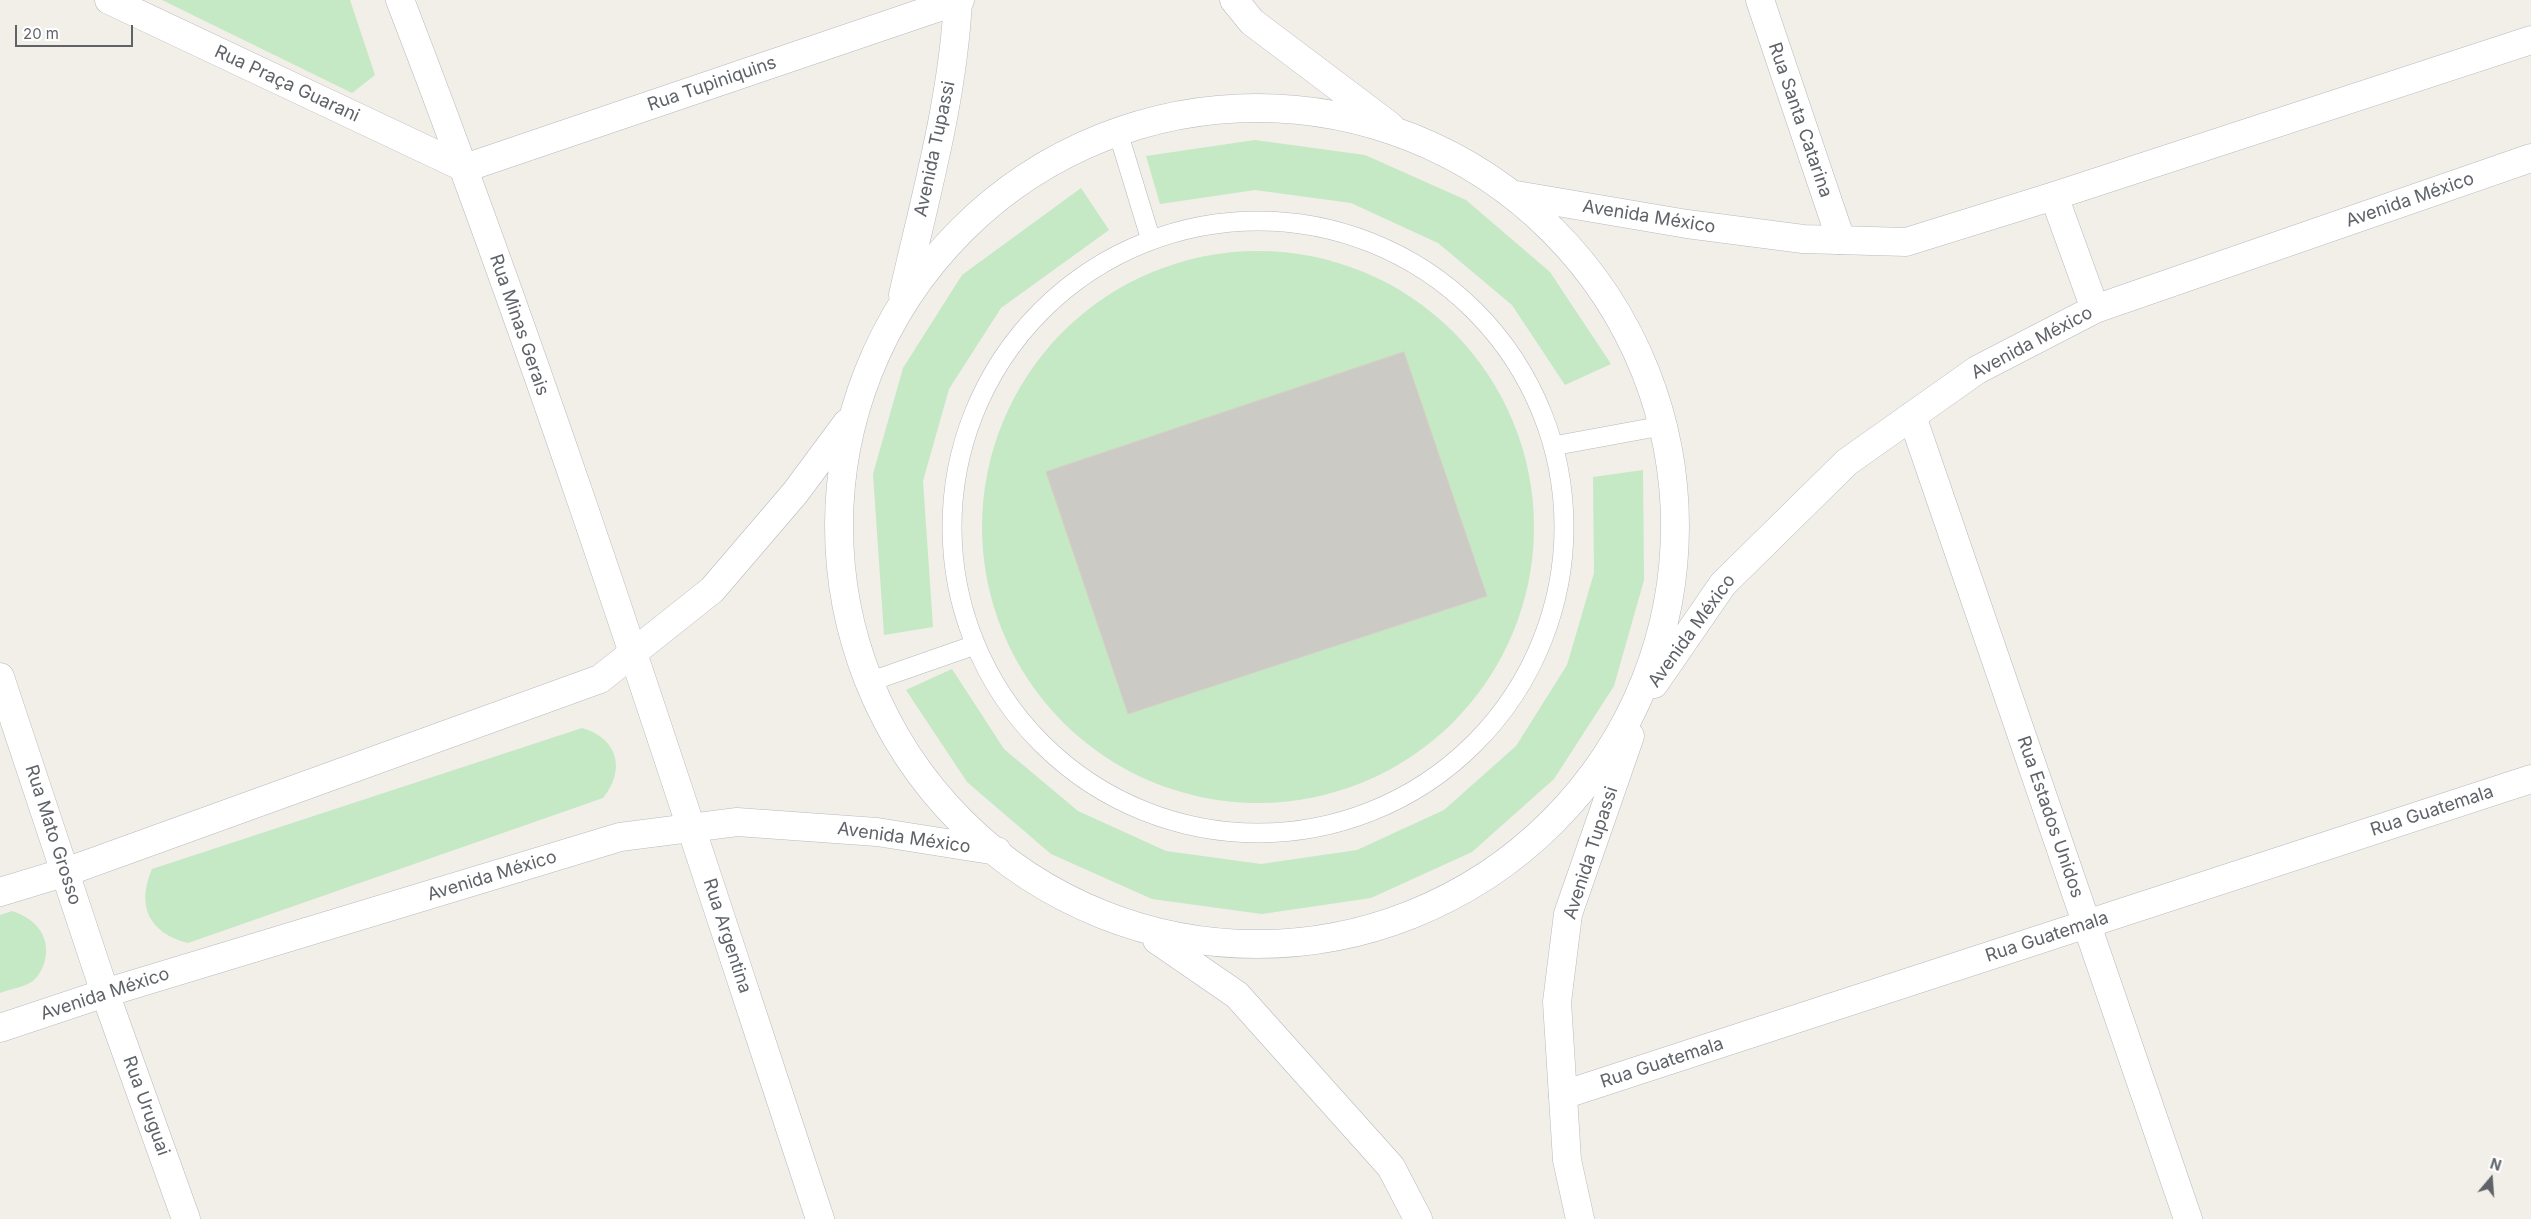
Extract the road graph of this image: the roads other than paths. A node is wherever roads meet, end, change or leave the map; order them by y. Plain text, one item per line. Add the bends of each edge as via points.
1 (109, 0) edge
2 (400, 0) edge
3 (959, 0) edge
4 (1234, 0) edge
5 (1760, 0) edge
6 (2531, 40) edge
7 (1393, 128) junction
8 (1117, 129) junction
9 (2531, 158) edge
10 (465, 168) junction
11 (1516, 195) junction
12 (2054, 196) junction
13 (1150, 237) junction
14 (1841, 240) junction
15 (903, 297) junction
16 (2095, 309) junction
17 (1912, 416) junction
18 (847, 423) junction
19 (1667, 425) junction
20 (1552, 446) junction
21 (975, 645) junction
22 (633, 653) junction
23 (0, 677) edge
24 (866, 683) junction
25 (1643, 699) junction
26 (2531, 779) edge
27 (691, 828) junction
28 (999, 852) junction
29 (66, 872) junction
30 (0, 892) edge
31 (1131, 922) junction
32 (2086, 924) junction
33 (105, 993) junction
34 (0, 1028) edge
35 (1563, 1095) junction
36 (186, 1219) edge
37 (820, 1219) edge
38 (1418, 1219) edge
39 (1580, 1219) edge
40 (2188, 1219) edge

1 - 10 street, Rua Praça Guarani
2 - 10 street, Rua Minas Gerais
3 - 10 street, Rua Tupiniquins
3 - 15 street, Avenida Tupassi via 941,132
4 - 7 street via 1252,22
5 - 14 street, Rua Santa Catarina
6 - 12 street, Avenida México
7 - 8 street via 1255,106
7 - 11 street
8 - 13 lane
8 - 15 street via 995,195
9 - 16 street, Avenida México
10 - 22 street, Rua Minas Gerais
11 - 14 street, Avenida México via 1687,224 1803,239
11 - 19 street via 1611,297
12 - 14 street, Avenida México via 1906,242
12 - 16 street
13 - 20 lane via 1256,220 1343,232 1423,268 1490,324 1538,398
13 - 21 lane via 1089,270 1023,327 976,401 952,485 953,572
15 - 18 street
16 - 17 street, Avenida México via 1977,370
17 - 25 street, Avenida México via 1847,462 1723,584
17 - 32 street, Rua Estados Unidos
18 - 22 street via 796,493 712,590
18 - 24 street via 836,560
19 - 20 lane
19 - 25 street via 1678,564
20 - 21 lane via 1563,481 1564,569 1540,653 1493,727 1450,765 1428,784 1348,821 1261,834 1174,822 1094,786 1027,730
21 - 24 lane
22 - 27 street, Rua Argentina
22 - 29 street via 600,678
23 - 29 street, Rua Mato Grosso
24 - 28 street via 945,809
25 - 31 street via 1566,815 1454,899 1323,942 1185,941
25 - 35 street, Avenida Tupassi via 1568,914 1557,1002
26 - 32 street, Rua Guatemala
27 - 28 street, Avenida México via 737,822 877,832
27 - 33 street, Avenida México via 620,837
27 - 37 street, Rua Argentina
28 - 31 street via 1054,895
29 - 30 street
29 - 33 street, Rua Mato Grosso
31 - 38 street via 1237,995 1391,1167
32 - 35 street, Rua Guatemala
32 - 40 street, Rua Estados Unidos
33 - 34 street, Avenida México
33 - 36 street, Rua Uruguai
35 - 39 street, Avenida Tupassi via 1567,1160

